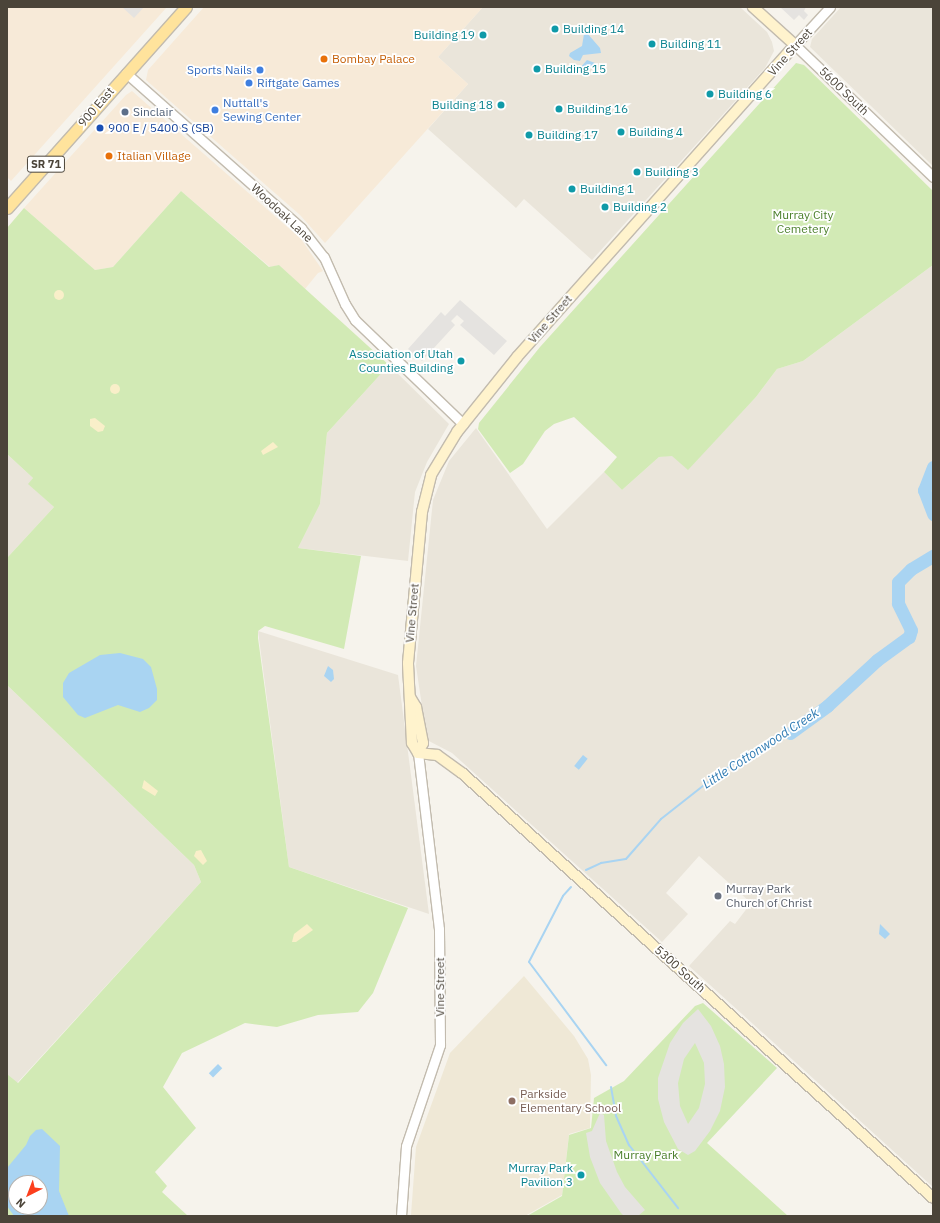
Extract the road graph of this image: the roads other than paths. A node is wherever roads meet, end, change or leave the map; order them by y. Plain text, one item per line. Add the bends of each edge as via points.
1 (186, 7) edge
2 (753, 7) edge
3 (830, 7) edge
4 (795, 45) junction
5 (126, 73) junction
6 (933, 177) edge
7 (7, 208) edge
8 (463, 424) junction
9 (418, 753) junction
10 (933, 1198) edge
11 (401, 1216) edge

1 - 5 main road, 900 East / SR 71
2 - 4 main road, 5600 South
3 - 4 street, Vine Street
4 - 6 street, 5600 South
4 - 8 main road, Vine Street via 563,304
5 - 7 main road, 900 East / SR 71
5 - 8 street, Woodoak Lane via 301,228 324,257 355,320
8 - 9 main road, Vine Street via 438,460 425,494 408,653 412,743
9 - 10 main road, 5300 South via 437,755 462,773
9 - 11 street, Vine Street via 439,929 440,1044 406,1146

